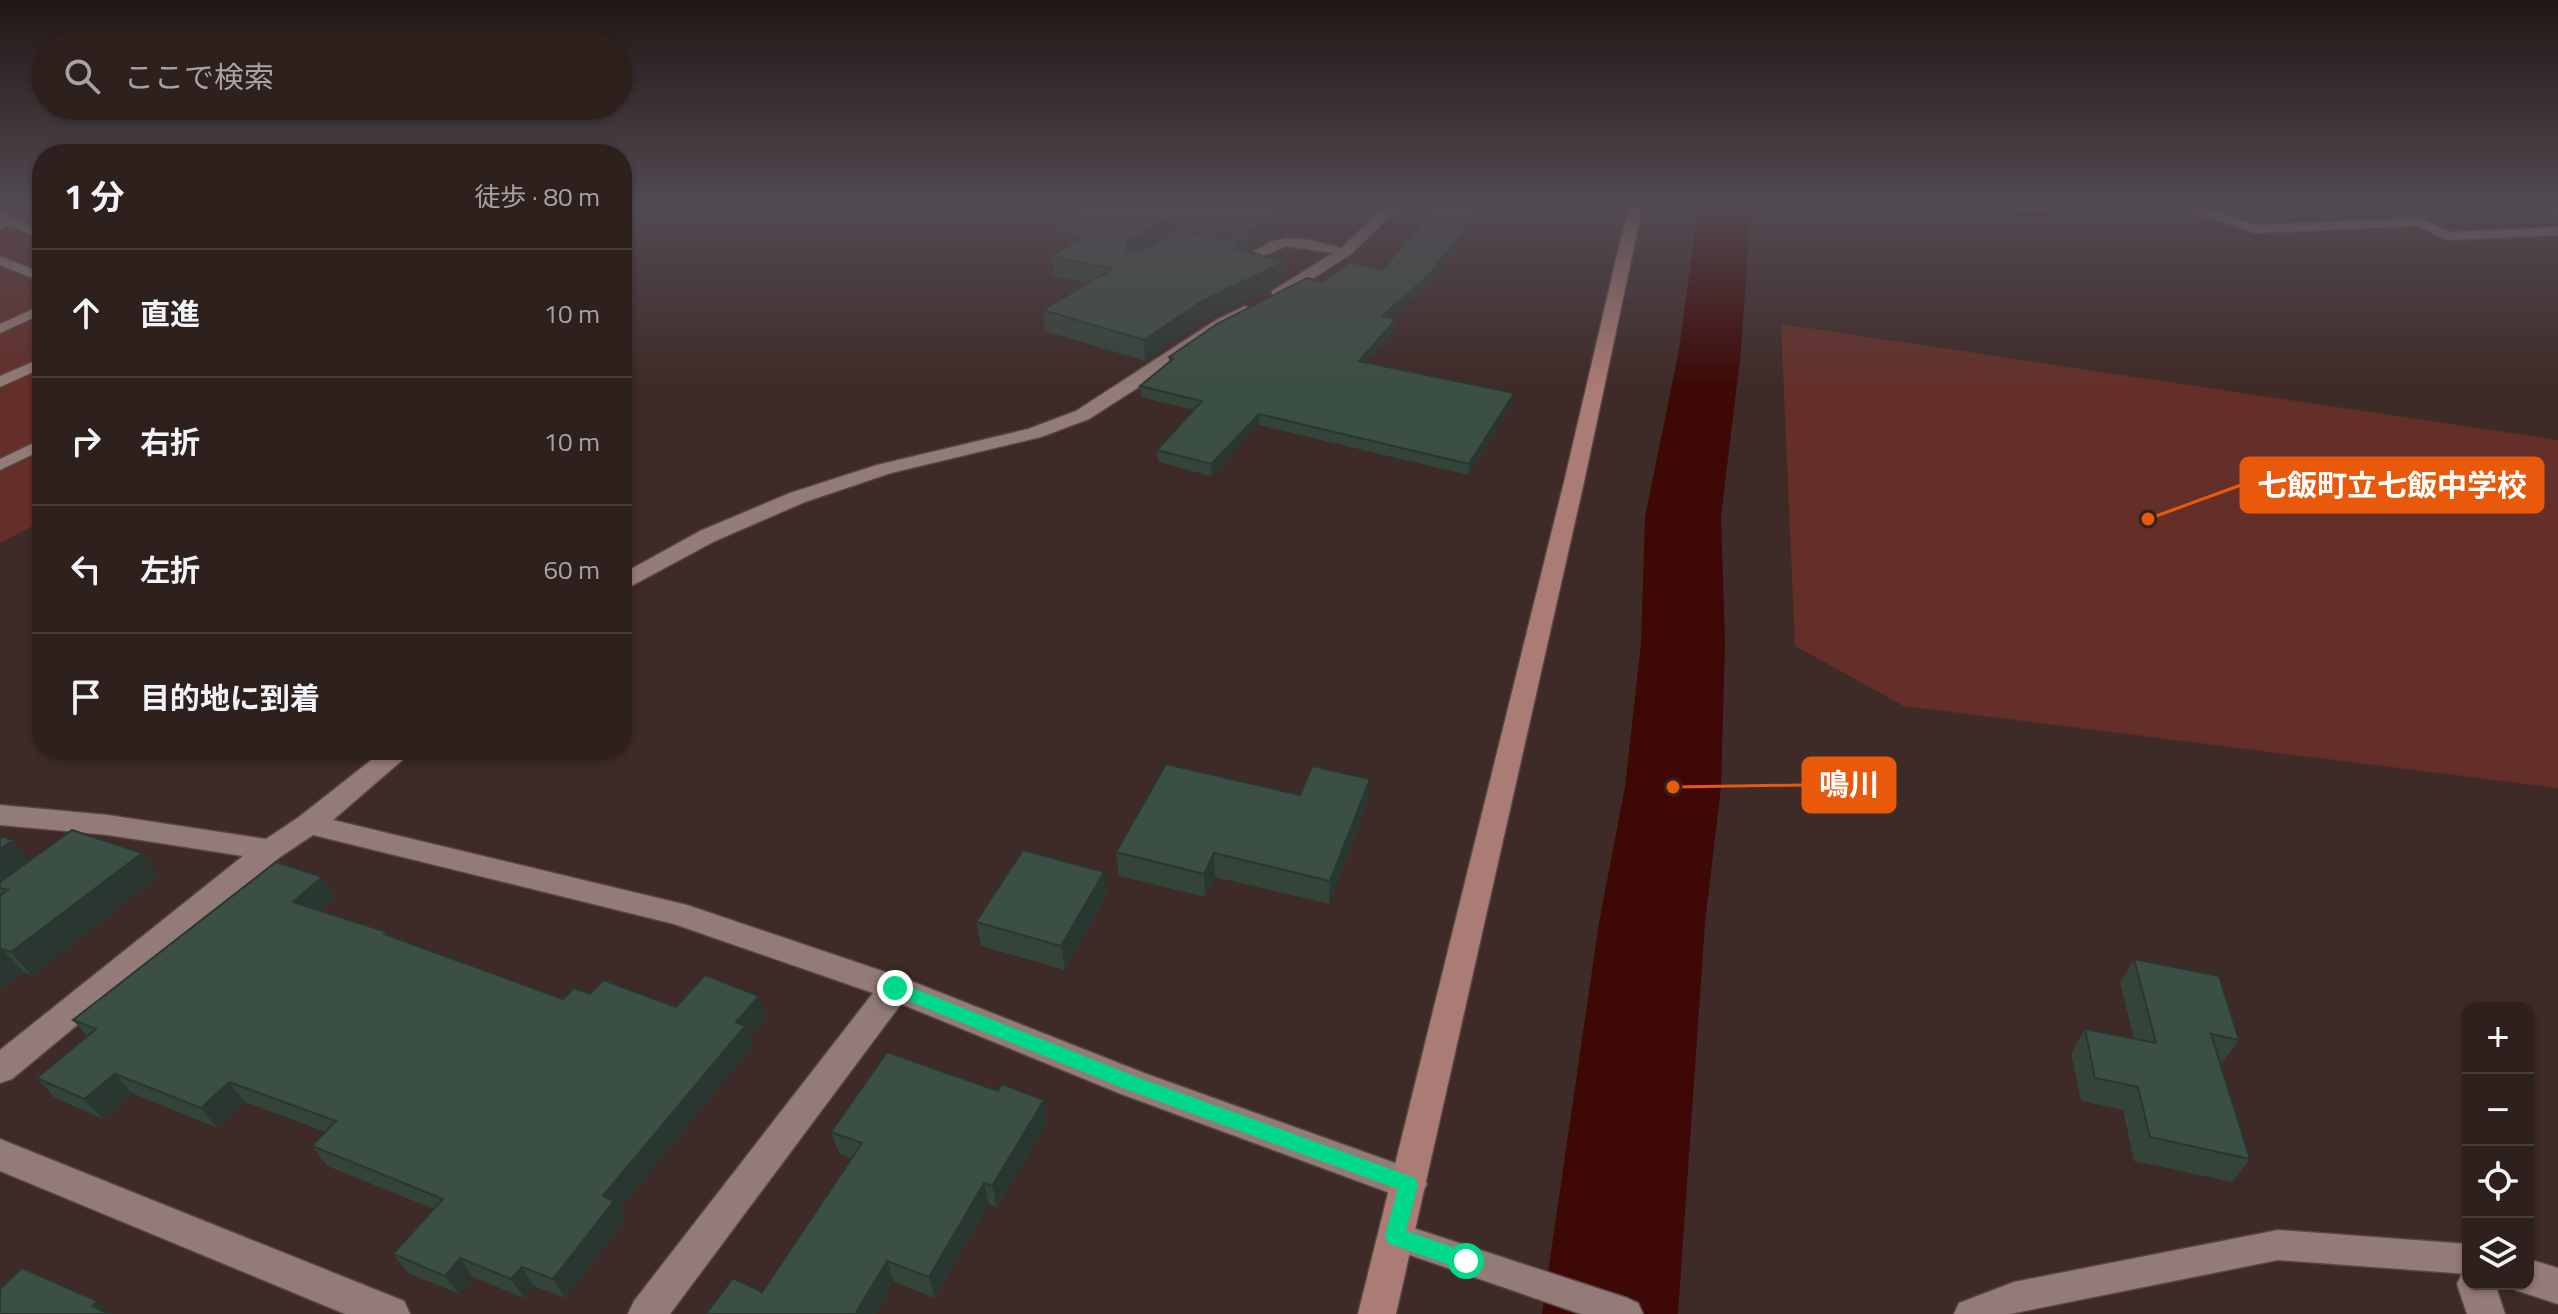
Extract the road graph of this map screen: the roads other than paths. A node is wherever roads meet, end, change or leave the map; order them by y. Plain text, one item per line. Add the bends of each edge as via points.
1 (12, 265) edge
2 (1325, 265) edge
3 (1622, 265) edge
4 (32, 274) edge
5 (32, 314) edge
6 (0, 329) edge
7 (32, 367) edge
8 (0, 382) edge
9 (32, 449) edge
10 (0, 465) edge
11 (632, 578) edge
12 (389, 760) edge
13 (0, 815) edge
14 (309, 824) junction
15 (108, 825) junction
16 (84, 843) edge
17 (270, 850) junction
18 (895, 988) junction
19 (0, 1069) edge
20 (0, 1155) edge
21 (1409, 1184) junction
22 (1395, 1236) junction
23 (2462, 1259) edge
24 (2534, 1279) edge
25 (2558, 1286) edge
26 (2478, 1290) edge
27 (391, 1314) edge
28 (647, 1314) edge
29 (1377, 1314) edge
30 (1627, 1314) edge
31 (1970, 1314) edge
32 (2486, 1314) edge

1 - 4 lane
2 - 11 street via 1210,328 1110,398 1060,424 860,476 773,506
3 - 21 street
5 - 6 lane
7 - 8 lane
9 - 10 lane
12 - 14 street
13 - 15 street
14 - 17 street
14 - 18 street via 677,913
15 - 16 lane
15 - 17 street
17 - 19 street
18 - 21 street via 1133,1084
18 - 28 street
20 - 27 street
21 - 22 street
22 - 29 street
22 - 30 lane
23 - 31 lane via 2278,1245 2014,1297
24 - 25 street
26 - 32 street

